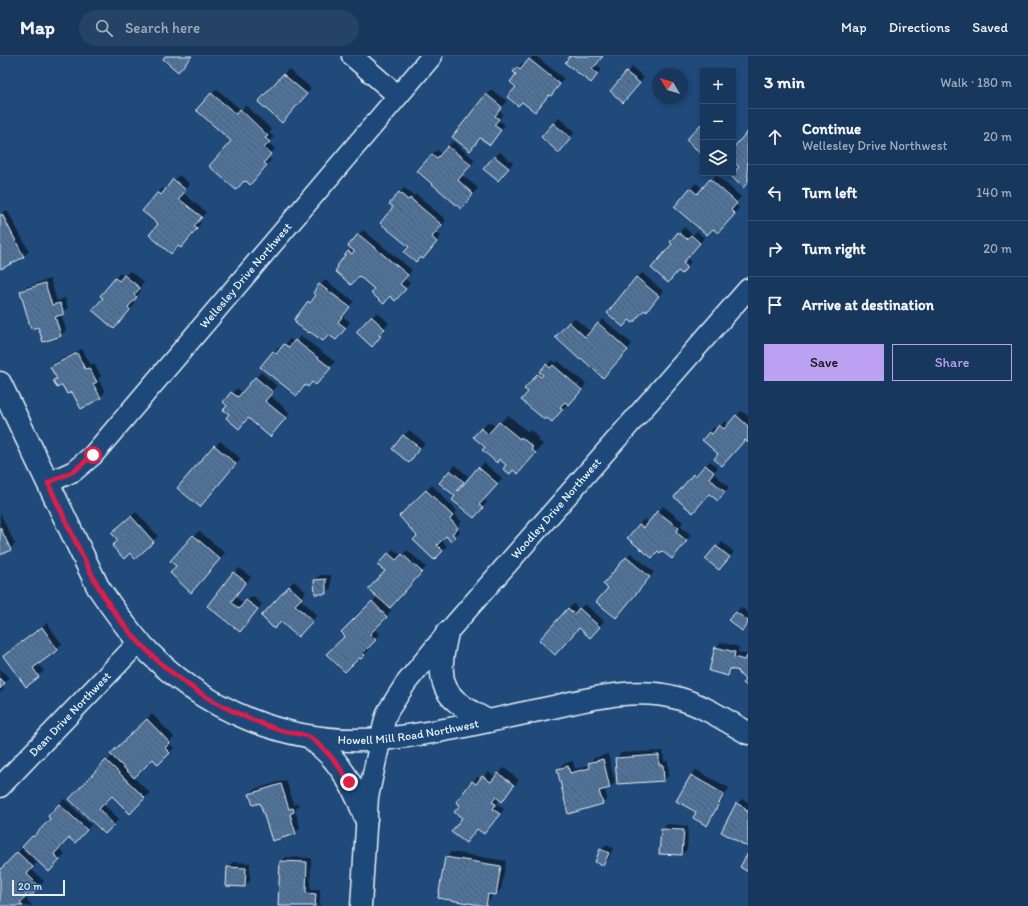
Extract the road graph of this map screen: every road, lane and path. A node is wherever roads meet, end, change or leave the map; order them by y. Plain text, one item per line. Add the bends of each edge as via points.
1 (352, 56) edge
2 (432, 56) edge
3 (398, 96) junction
4 (748, 289) edge
5 (0, 383) edge
6 (48, 483) junction
7 (447, 633) junction
8 (139, 642) junction
9 (488, 721) junction
10 (748, 732) edge
11 (310, 737) junction
12 (380, 739) junction
13 (0, 787) edge
14 (366, 819) junction
15 (361, 906) edge

1 - 3 street
2 - 3 street, Wellesley Drive Northwest
3 - 6 street, Wellesley Drive Northwest via 93,455 74,471
4 - 7 street, Woodley Drive Northwest
5 - 6 main road, Howell Mill Road Northwest
6 - 8 main road, Howell Mill Road Northwest via 98,587
7 - 9 main road via 442,662 445,686 455,700
7 - 12 street, Woodley Drive Northwest via 424,660 388,711
8 - 11 main road, Howell Mill Road Northwest via 164,667 223,707 252,721
8 - 13 street, Dean Drive Northwest
9 - 10 main road, Howell Mill Road Northwest via 607,696 644,693 676,698 701,706
9 - 12 main road, Howell Mill Road Northwest via 418,735
11 - 12 main road, Howell Mill Road Northwest
11 - 14 main road via 343,771 357,795
12 - 14 street, Woodley Drive Northwest
14 - 15 street, Woodley Drive Northwest

